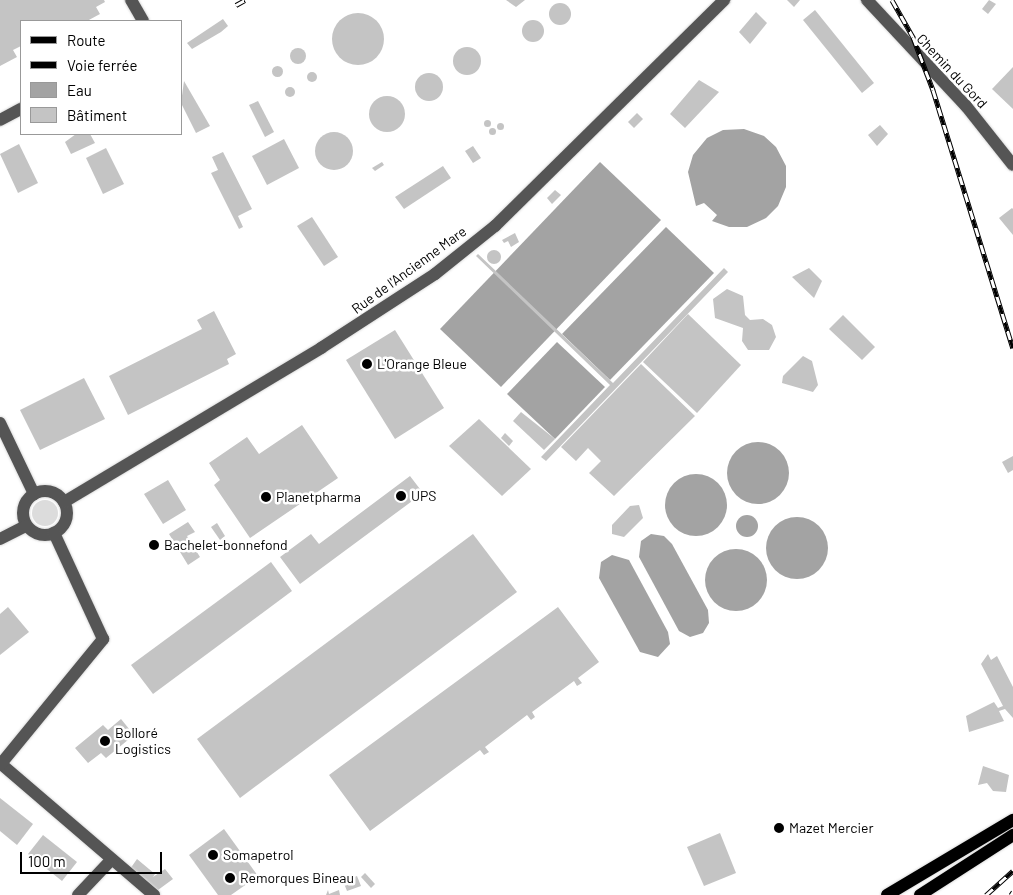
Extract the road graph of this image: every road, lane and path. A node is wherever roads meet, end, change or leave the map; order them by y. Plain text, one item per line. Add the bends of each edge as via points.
1 (131, 0) edge
2 (724, 0) edge
3 (867, 0) edge
4 (142, 20) edge
5 (20, 110) edge
6 (0, 120) edge
7 (1013, 165) edge
8 (0, 423) edge
9 (34, 494) junction
10 (64, 502) junction
11 (26, 526) junction
12 (54, 533) junction
13 (0, 540) edge
14 (0, 764) edge
15 (1013, 820) edge
16 (1013, 835) edge
17 (110, 861) junction
18 (918, 887) edge
19 (78, 895) edge
20 (154, 895) edge
21 (887, 895) edge
22 (904, 895) edge

1 - 4 street
2 - 10 street, Rue de l'Ancienne Mare via 495,226 435,274 329,344
3 - 7 street, Chemin du Gord via 966,106
5 - 6 street
8 - 9 street
9 - 10 street via 50,492
9 - 11 street via 23,508
10 - 12 street via 66,517
11 - 12 street via 42,535
11 - 13 street
12 - 14 street via 103,639
14 - 17 street
15 - 18 main road
16 - 18 main road via 942,883
17 - 19 street
17 - 20 street
18 - 21 main road
18 - 22 main road

